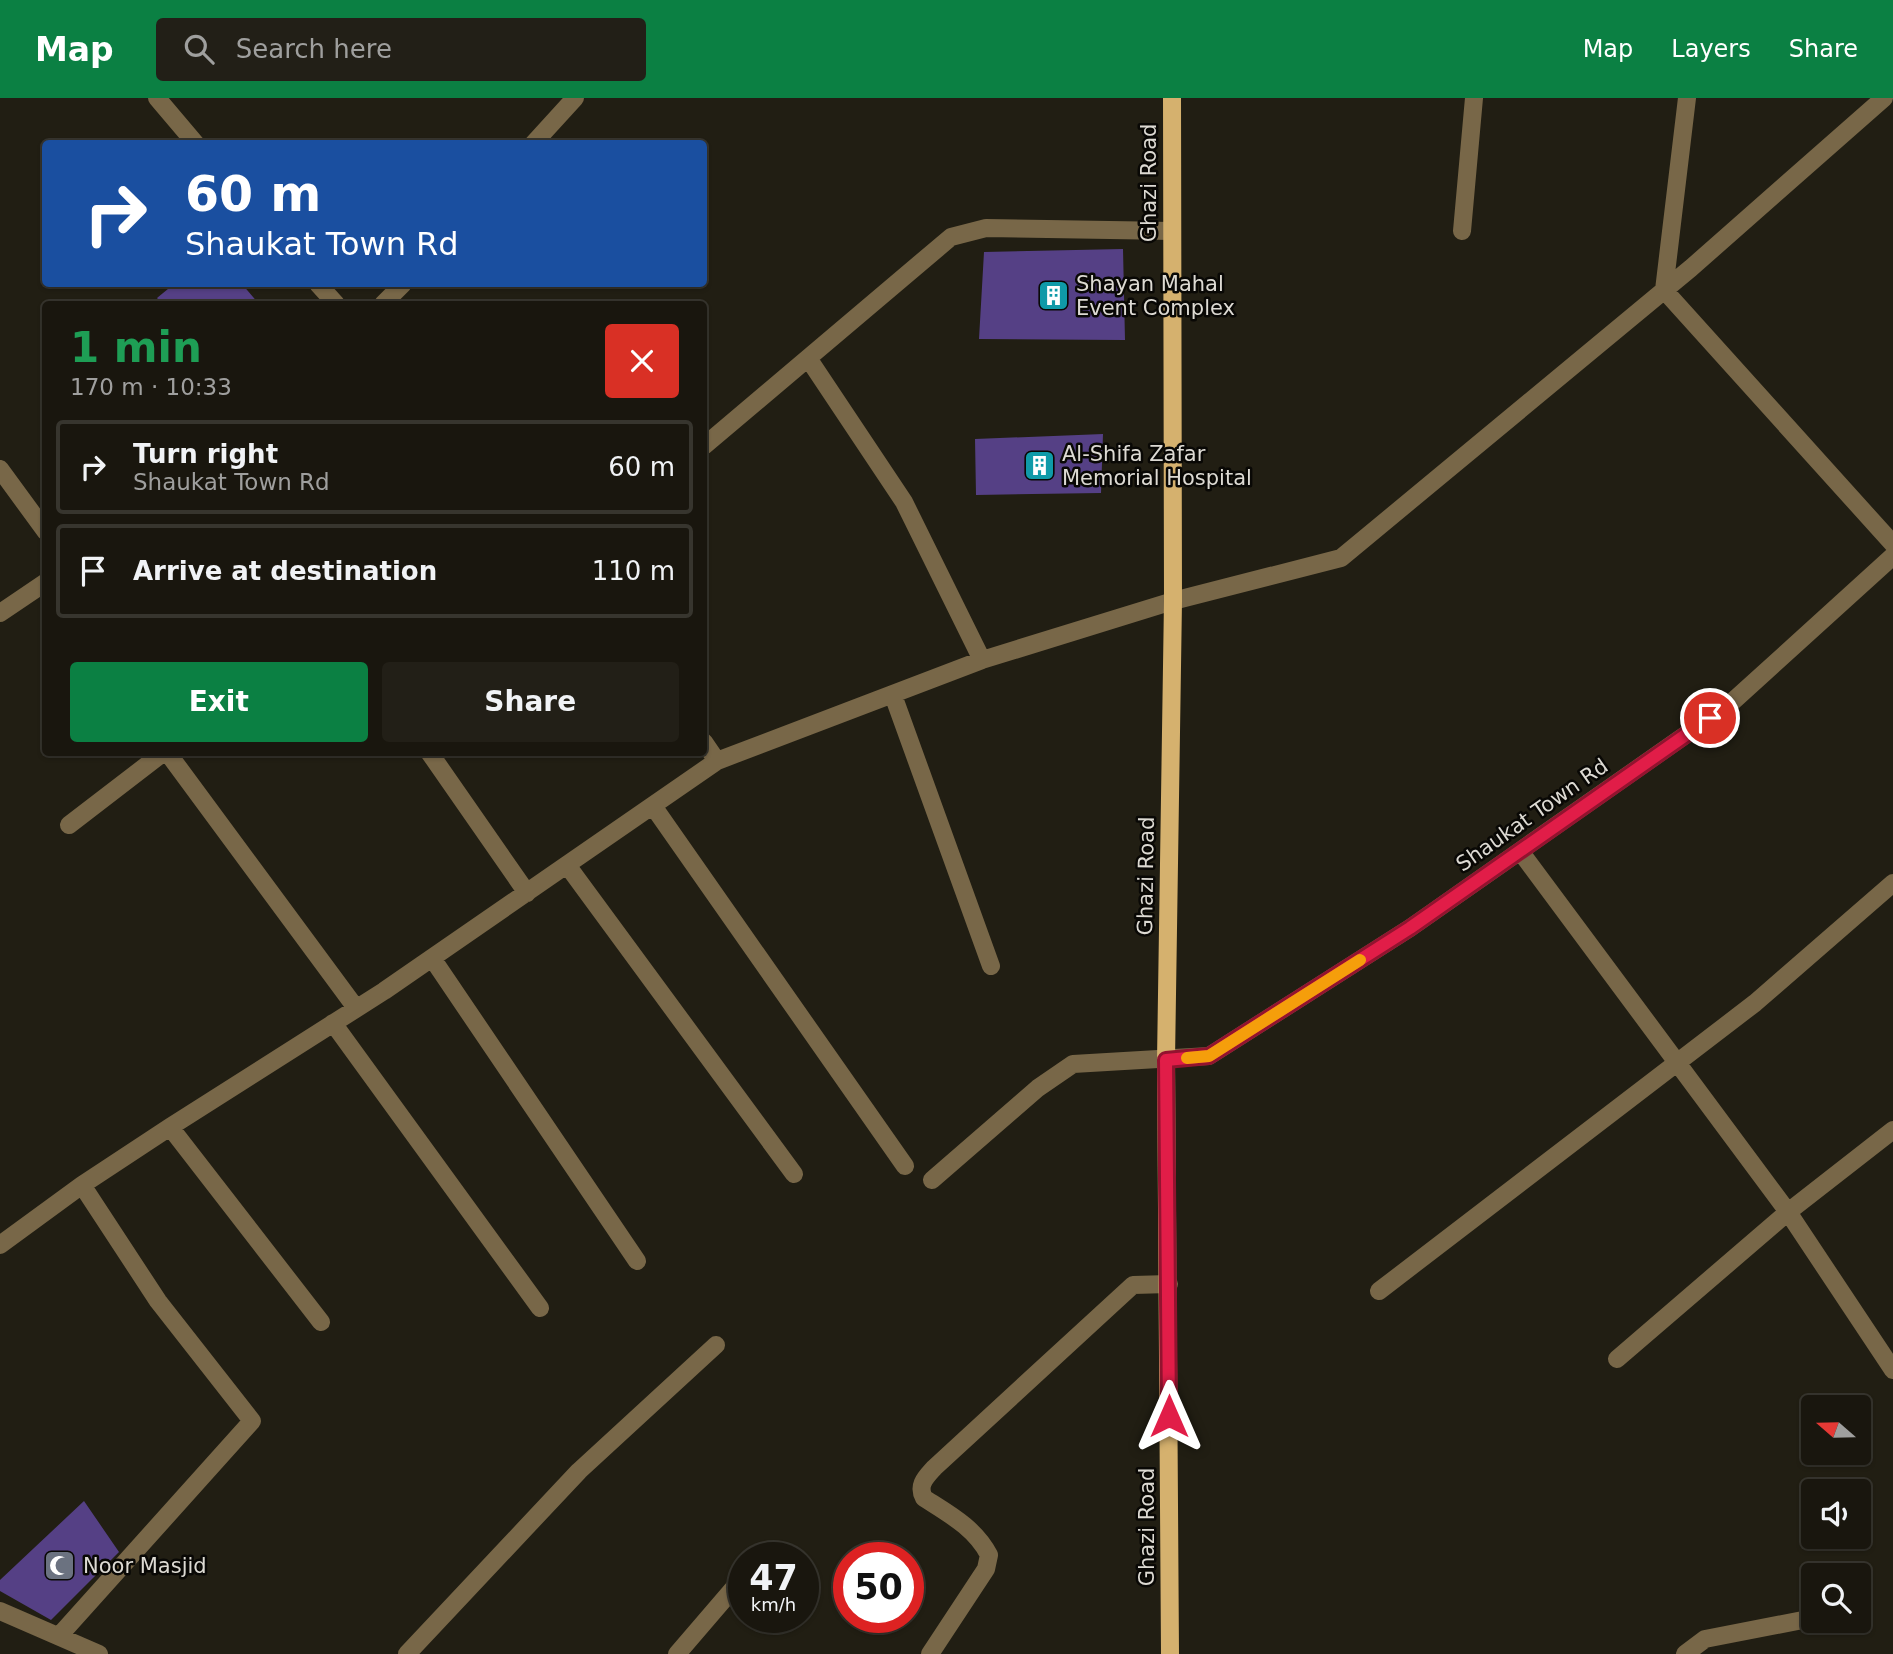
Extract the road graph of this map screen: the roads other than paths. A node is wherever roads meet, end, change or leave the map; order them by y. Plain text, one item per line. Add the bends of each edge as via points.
1 (156, 98) edge
2 (575, 98) edge
3 (1172, 98) edge
4 (1474, 98) edge
5 (1687, 98) edge
6 (1884, 98) edge
7 (193, 140) edge
8 (537, 140) edge
9 (1172, 231) junction
10 (1462, 231) dead end
11 (321, 287) edge
12 (400, 287) edge
13 (1664, 290) junction
14 (333, 301) edge
15 (386, 301) edge
16 (808, 358) junction
17 (707, 443) edge
18 (0, 469) edge
19 (42, 527) edge
20 (1893, 544) edge
21 (1893, 556) edge
22 (42, 585) edge
23 (1173, 601) junction
24 (0, 613) edge
25 (982, 660) junction
26 (893, 695) junction
27 (707, 747) edge
28 (161, 756) edge
29 (169, 756) edge
30 (432, 756) edge
31 (717, 761) junction
32 (653, 806) junction
33 (69, 825) dead end
34 (1520, 851) junction
35 (567, 865) junction
36 (1893, 883) edge
37 (527, 893) junction
38 (432, 958) junction
39 (991, 966) dead end
40 (356, 1008) junction
41 (332, 1023) junction
42 (1166, 1060) junction
43 (1677, 1062) junction
44 (170, 1127) junction
45 (1892, 1132) edge
46 (905, 1166) dead end
47 (794, 1174) dead end
48 (932, 1180) dead end
49 (82, 1185) junction
50 (1788, 1212) junction
51 (0, 1245) edge
52 (637, 1261) dead end
53 (1169, 1284) junction
54 (1379, 1291) dead end
55 (540, 1308) dead end
56 (321, 1322) dead end
57 (716, 1345) dead end
58 (1617, 1359) dead end
59 (1893, 1370) edge
60 (728, 1595) edge
61 (0, 1611) edge
62 (1801, 1620) edge
63 (59, 1636) junction
64 (99, 1654) edge
65 (407, 1654) edge
66 (677, 1654) edge
67 (930, 1654) edge
68 (1170, 1654) edge
69 (1685, 1654) edge

1 - 7 street
2 - 8 street
3 - 9 main road, Ghazi Road
4 - 10 street
5 - 13 street
6 - 13 street
9 - 16 street via 986,228 951,237
9 - 23 main road, Ghazi Road
11 - 14 street
12 - 15 street
13 - 20 street
13 - 23 street via 1341,558
16 - 17 street
16 - 25 street via 904,502
18 - 19 street
21 - 34 street, Shaukat Town Rd via 1731,703
22 - 24 street
23 - 25 street
23 - 42 main road, Ghazi Road
25 - 26 street
26 - 31 street
26 - 39 street
27 - 31 street
28 - 33 street
29 - 40 street
30 - 37 street
31 - 32 street
32 - 35 street
32 - 46 street
34 - 42 street, Shaukat Town Rd via 1410,928 1209,1056
34 - 43 street
35 - 37 street
35 - 47 street
36 - 43 street via 1755,1003
37 - 38 street
38 - 40 street
38 - 52 street
40 - 41 street
41 - 44 street
41 - 55 street
42 - 48 street, Shaukat Town Rd via 1073,1064 1038,1088
42 - 53 main road, Ghazi Road
43 - 50 street
43 - 54 street
44 - 49 street
44 - 56 street
45 - 50 street
49 - 51 street
49 - 63 street via 158,1301 252,1422
50 - 58 street
50 - 59 street
53 - 67 street via 1133,1284 922,1483 924,1498 971,1530 989,1555 986,1569
53 - 68 main road, Ghazi Road
57 - 65 street via 579,1471
60 - 66 street
61 - 63 street
62 - 69 street via 1705,1639
63 - 64 street

